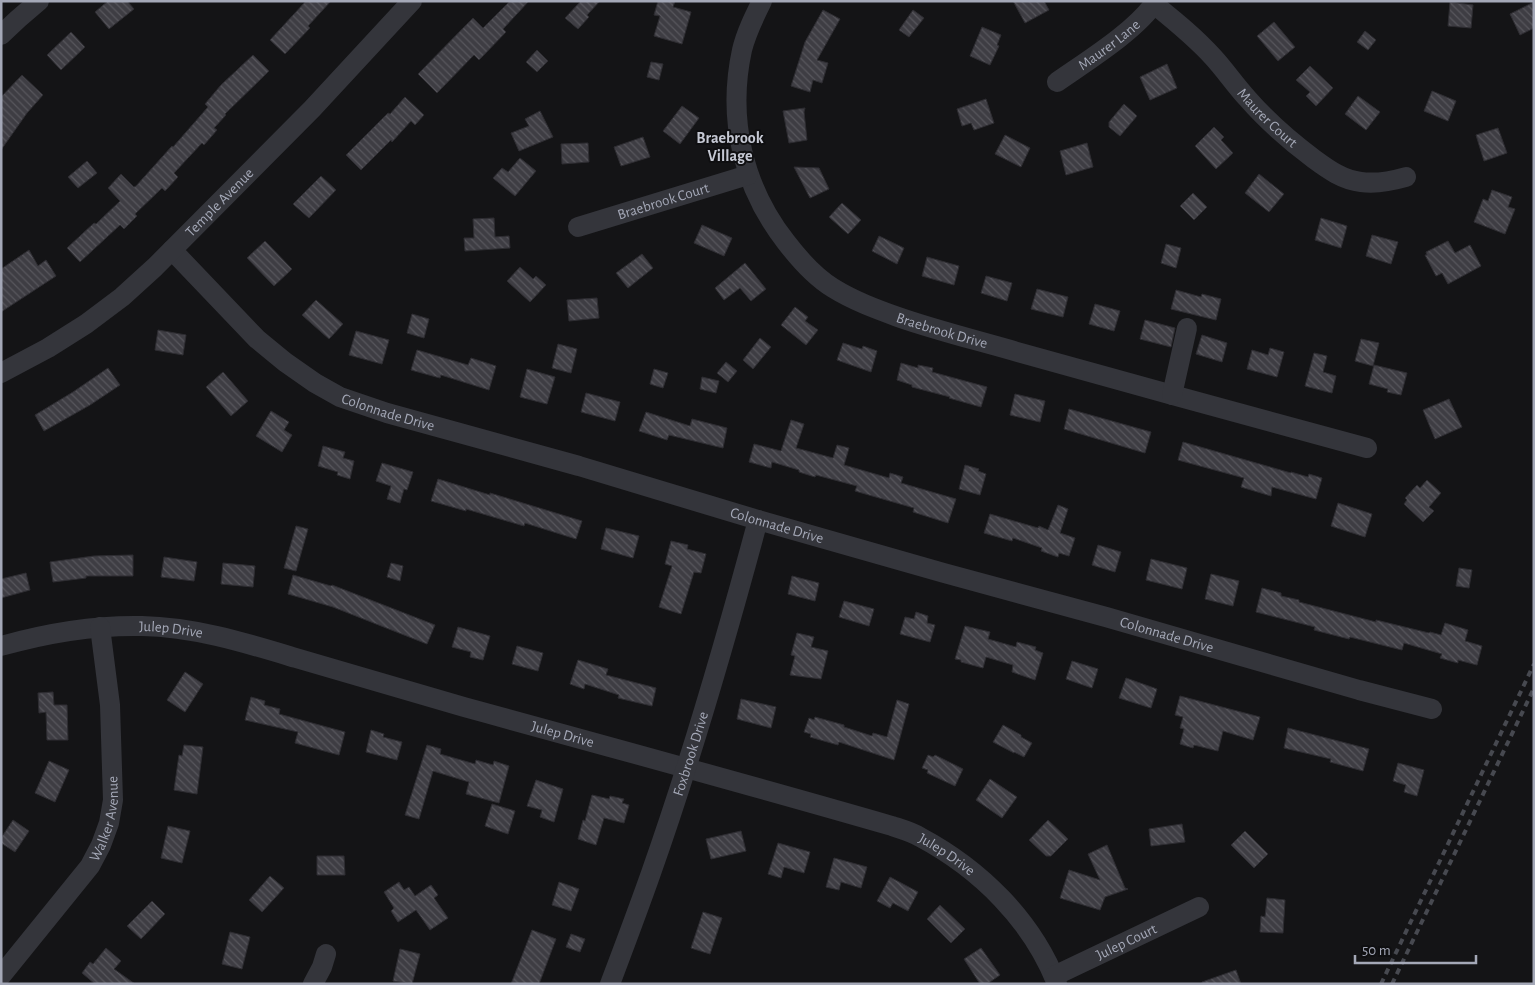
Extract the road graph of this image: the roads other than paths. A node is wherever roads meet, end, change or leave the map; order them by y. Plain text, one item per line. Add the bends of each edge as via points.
1 (39, 1) edge
2 (412, 1) edge
3 (762, 1) edge
4 (1155, 3) edge
5 (1, 36) edge
6 (1057, 82) dead end
7 (748, 174) junction
8 (1406, 177) dead end
9 (578, 227) dead end
10 (172, 250) junction
11 (1188, 328) dead end
12 (1, 373) edge
13 (1172, 396) junction
14 (1367, 448) dead end
15 (758, 520) junction
16 (100, 627) junction
17 (1, 646) edge
18 (1432, 709) dead end
19 (685, 767) junction
20 (1199, 907) dead end
21 (326, 954) dead end
22 (1, 976) edge
23 (1055, 980) edge
24 (313, 984) edge
25 (610, 984) edge

1 - 5 street
2 - 10 street, Temple Avenue via 312,109
3 - 7 street, Braebrook Drive via 742,49 738,76 739,132
4 - 6 street, Maurer Lane via 1140,20
4 - 8 street, Maurer Court via 1195,38 1273,126 1331,171 1362,182 1377,183
7 - 9 street, Braebrook Court
7 - 13 street, Braebrook Drive via 762,207 795,253 826,283 853,300 921,325
10 - 12 street, Temple Avenue via 122,297 86,324
10 - 15 street, Colonnade Drive via 257,339 284,362 340,396 387,413
11 - 13 street
13 - 14 street, Braebrook Drive
15 - 18 street, Colonnade Drive
15 - 19 street, Foxbrook Drive
16 - 17 street, Julep Drive via 24,639
16 - 19 street, Julep Drive via 176,628 216,635
16 - 22 street, Walker Avenue via 110,705 113,800 109,823 90,866
19 - 23 street, Julep Drive via 920,836 990,886 1009,906 1043,954
19 - 25 street, Foxbrook Drive via 652,872
20 - 23 street, Julep Court
21 - 24 street

